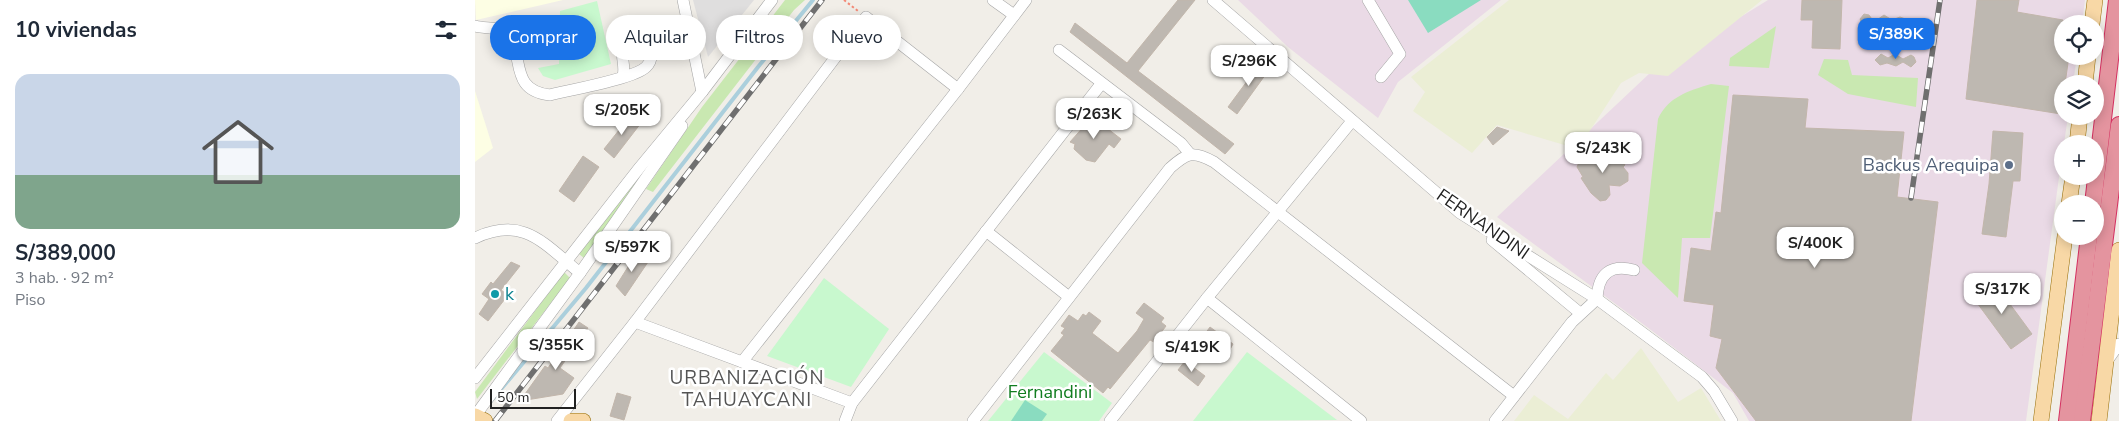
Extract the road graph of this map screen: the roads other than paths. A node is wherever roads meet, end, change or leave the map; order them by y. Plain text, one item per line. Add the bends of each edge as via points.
1 (683, 0) edge
2 (771, 0) edge
3 (993, 0) edge
4 (1026, 0) edge
5 (1213, 0) edge
6 (1367, 0) edge
7 (2095, 0) edge
8 (2117, 0) edge
9 (2093, 15) edge
10 (1013, 16) junction
11 (475, 26) edge
12 (1059, 50) dead end
13 (623, 76) dead end
14 (1381, 77) dead end
15 (1101, 84) junction
16 (958, 89) junction
17 (703, 92) junction
18 (1352, 121) junction
19 (2119, 125) edge
20 (1190, 154) junction
21 (2094, 195) edge
22 (1278, 212) junction
23 (1460, 213) junction
24 (986, 231) junction
25 (475, 238) edge
26 (2064, 245) edge
27 (2088, 245) edge
28 (2119, 250) edge
29 (565, 261) junction
30 (1634, 270) dead end
31 (580, 273) junction
32 (1069, 297) junction
33 (1207, 298) junction
34 (1597, 299) junction
35 (1580, 313) junction
36 (635, 322) junction
37 (2119, 344) edge
38 (741, 362) junction
39 (2106, 363) junction
40 (475, 378) edge
41 (1514, 396) junction
42 (852, 402) junction
43 (479, 414) edge
44 (1359, 420) edge
45 (557, 421) edge
46 (571, 421) edge
47 (583, 421) edge
48 (845, 421) edge
49 (973, 421) edge
50 (1110, 421) edge
51 (1495, 421) edge
52 (1732, 421) edge
53 (2041, 421) edge
54 (2067, 421) edge
55 (2082, 421) edge
56 (2099, 421) edge

1 - 17 street
2 - 17 street
3 - 10 street
4 - 10 street
5 - 18 street, FERNANDINI
6 - 14 street via 1401,54
7 - 9 main road
8 - 21 highway
10 - 16 street
11 - 13 street via 499,29 505,33 511,40 525,83 542,94 550,95
12 - 15 street
15 - 20 street via 1181,143
15 - 24 street
16 - 36 street via 866,18
16 - 38 street
17 - 29 street
17 - 31 street via 669,148
18 - 22 street
18 - 23 street, FERNANDINI
19 - 55 highway
20 - 22 street via 1202,155 1214,162
20 - 32 street via 1170,168
22 - 33 street
22 - 41 street
23 - 34 street, FERNANDINI
23 - 35 street
24 - 32 street
24 - 42 street
25 - 29 street via 491,230 523,231
26 - 53 main road
27 - 54 highway
28 - 39 main road
29 - 31 street
29 - 40 street
30 - 34 street via 1623,267 1603,277
31 - 43 street
32 - 49 street
33 - 44 street
33 - 50 street
34 - 35 street
34 - 52 street, FERNANDINI via 1702,377
35 - 41 street
36 - 38 street
36 - 45 street
37 - 39 street
38 - 42 street
39 - 56 main road
41 - 51 street
42 - 48 street
46 - 47 main road

